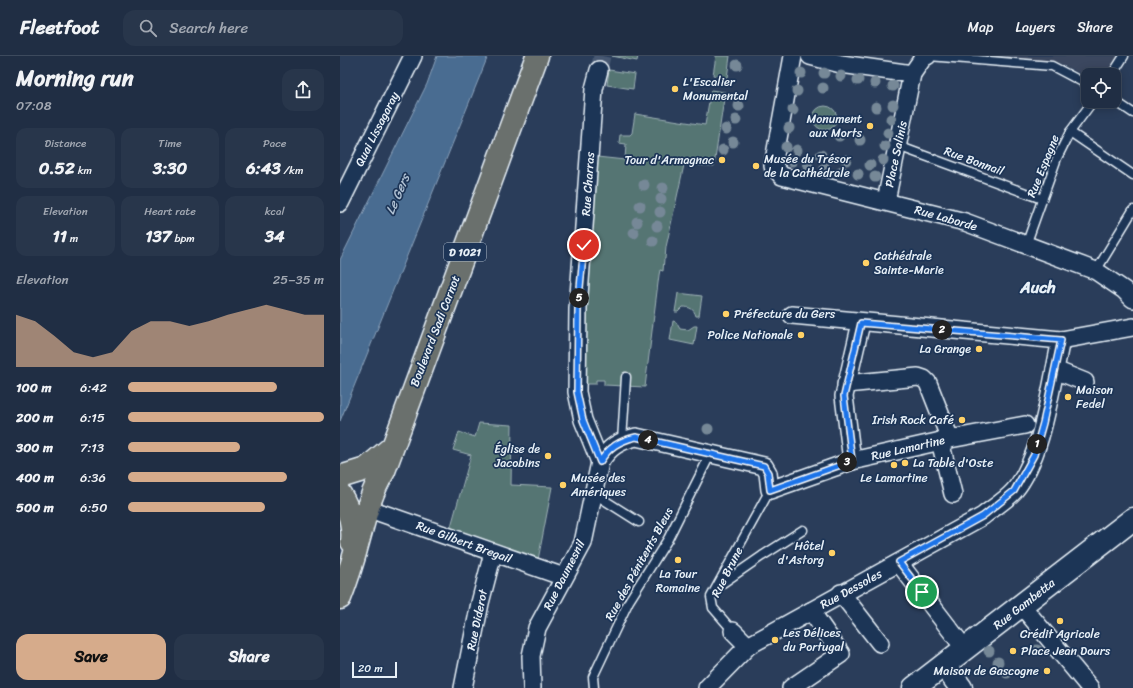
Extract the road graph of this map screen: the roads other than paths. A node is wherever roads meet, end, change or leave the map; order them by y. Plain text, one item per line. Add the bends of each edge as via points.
1 (413, 56) edge
2 (537, 56) edge
3 (793, 56) edge
4 (810, 56) edge
5 (928, 56) edge
6 (1124, 56) edge
7 (861, 62) edge
8 (1116, 68) edge
9 (599, 70) tunnel mouth
10 (912, 74) junction
11 (1081, 81) edge
12 (1121, 105) edge
13 (1088, 108) edge
14 (1133, 113) edge
15 (1070, 132) junction
16 (898, 146) junction
17 (1133, 175) edge
18 (1042, 199) junction
19 (886, 201) junction
20 (340, 203) edge
21 (1133, 210) edge
22 (1026, 245) junction
23 (1096, 271) junction
24 (1133, 298) edge
25 (792, 315) dead end
26 (861, 323) junction
27 (1133, 327) edge
28 (1061, 340) junction
29 (1055, 370) junction
30 (626, 377) dead end
31 (1085, 382) dead end
32 (846, 384) junction
33 (1025, 425) dead end
34 (629, 439) junction
35 (945, 440) junction
36 (392, 448) junction
37 (711, 453) junction
38 (852, 461) junction
39 (600, 462) junction
40 (340, 477) edge
41 (770, 490) junction
42 (593, 493) junction
43 (953, 494) dead end
44 (352, 501) edge
45 (1133, 518) edge
46 (639, 522) dead end
47 (802, 530) dead end
48 (493, 553) junction
49 (899, 562) junction
50 (564, 577) junction
51 (718, 587) junction
52 (841, 593) junction
53 (340, 598) edge
54 (1022, 606) junction
55 (811, 611) junction
56 (734, 631) joint
57 (880, 643) dead end
58 (748, 646) junction
59 (965, 649) junction
60 (944, 665) junction
61 (464, 688) edge
62 (532, 688) edge
63 (594, 688) edge
64 (707, 688) edge
65 (791, 688) edge
66 (914, 688) edge
67 (961, 688) edge
68 (1090, 688) edge

1 - 20 street, Quai Lissagaray
2 - 36 main road, Boulevard Sadi Carnot / D 1021
3 - 19 street, Place Salinis via 773,166 788,179
4 - 7 street
5 - 10 street via 923,58
5 - 11 lane via 1052,66
6 - 8 lane
7 - 10 street
9 - 39 street, Rue Charras via 594,89 578,309 577,384 578,404
10 - 16 street, Place Salinis
12 - 14 lane
13 - 15 lane, Rue Espagne
15 - 17 lane
15 - 18 lane, Rue Espagne
16 - 18 lane, Rue Bonnail
16 - 19 street, Place Salinis
18 - 22 lane, Rue Espagne
19 - 22 street, Rue Laborde via 965,222
21 - 23 lane
22 - 23 street, Rue Laborde
23 - 24 street, Rue Laborde
25 - 26 street
26 - 28 street
26 - 32 street
27 - 28 street
28 - 29 street, Rue Dessoles
29 - 31 street
29 - 49 street, Rue Dessoles via 1034,455 1014,491 983,516
30 - 34 lane
32 - 35 street via 918,377 924,379 928,383
32 - 38 street via 844,396
33 - 35 street, Rue Lamartine
34 - 37 street
34 - 39 street via 605,453
35 - 38 street, Rue Lamartine
35 - 43 street
36 - 40 main road, Boulevard Sadi Carnot via 361,471
36 - 44 main road, Boulevard Sadi Carnot / D 1021 via 384,471 375,485
37 - 41 street via 764,466 768,473
37 - 63 lane, Rue des Pénitents Bleus via 668,539 629,601 594,676
38 - 41 street, Rue Lamartine
39 - 42 street, Rue Daumesnil
41 - 51 lane, Rue Brune
42 - 46 lane
42 - 50 street, Rue Daumesnil via 583,543
44 - 48 street, Rue Gilbert Bregail
44 - 53 main road via 350,572
45 - 54 main road, Rue Gambetta
47 - 51 lane
48 - 50 street, Rue Gilbert Bregail
48 - 61 street, Rue Diderot via 480,603
49 - 52 street, Rue Dessoles
49 - 59 street
50 - 62 street, Rue Daumesnil via 537,628 531,656
51 - 56 lane, Rue Brune via 711,597 713,608
52 - 55 street, Rue Dessoles
52 - 57 street
54 - 59 main road, Rue Gambetta
54 - 68 street
55 - 58 street, Rue Dessoles
55 - 65 street via 840,654
56 - 58 street, Rue Brune
58 - 64 street, Rue Dessoles
59 - 60 main road, Rue Gambetta
60 - 66 main road, Rue Gambetta
60 - 67 main road

